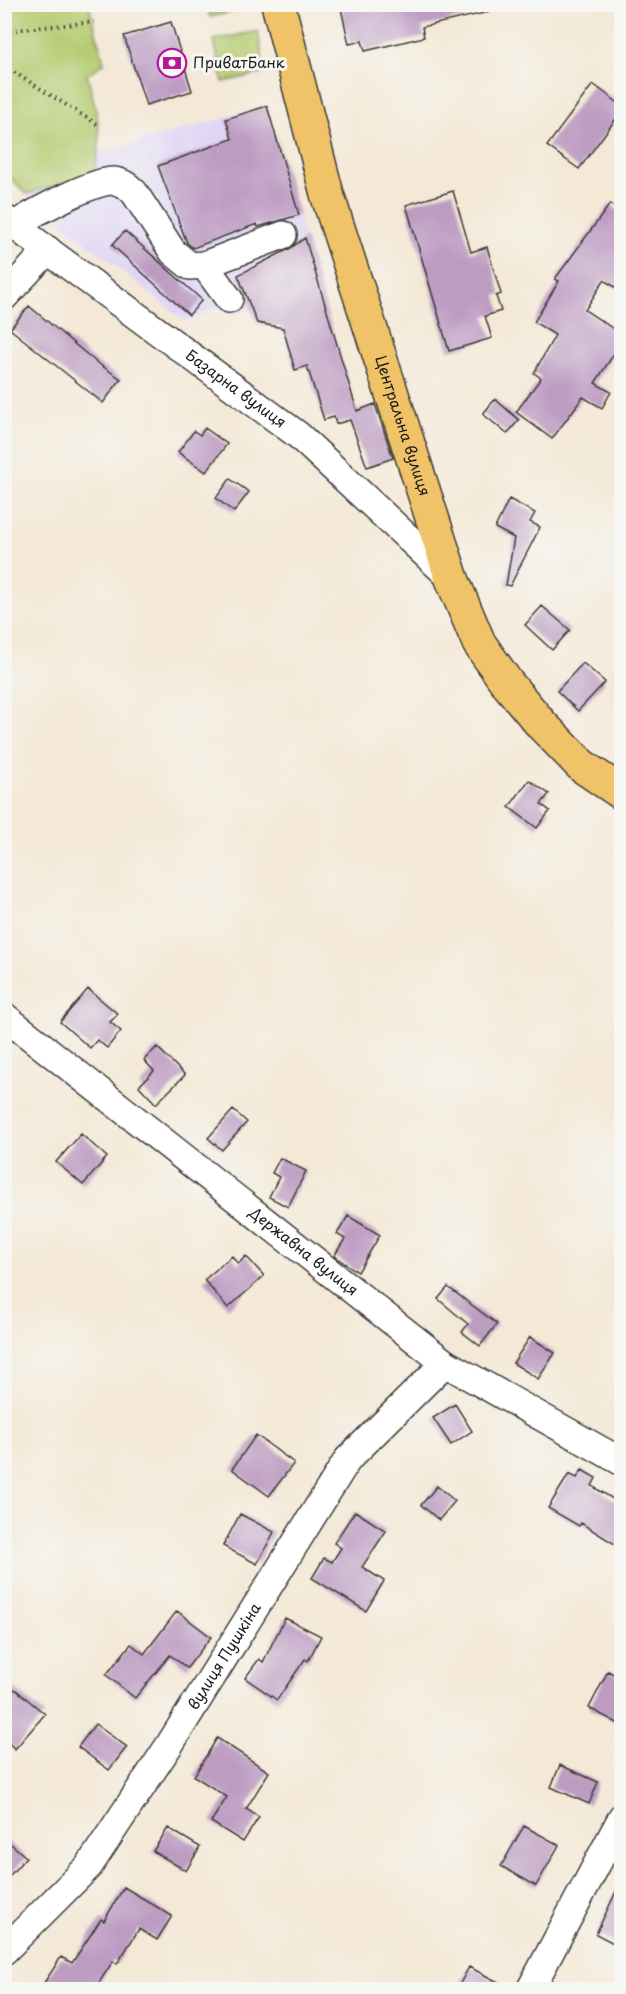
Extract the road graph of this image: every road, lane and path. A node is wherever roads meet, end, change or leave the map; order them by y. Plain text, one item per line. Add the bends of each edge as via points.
1 (278, 4) edge
2 (94, 22) dead end
3 (4, 31) edge
4 (4, 66) edge
5 (100, 126) dead end
6 (9, 221) edge
7 (283, 235) dead end
8 (48, 250) junction
9 (204, 265) junction
10 (4, 297) edge
11 (229, 299) dead end
12 (452, 579) junction
13 (621, 793) edge
14 (4, 1016) edge
15 (445, 1363) junction
16 (621, 1462) edge
17 (621, 1817) edge
18 (4, 1951) edge
19 (530, 1989) edge

1 - 12 main road, Центральна вулиця via 327,194
2 - 3 path
4 - 5 path
6 - 8 street, Базарна вулиця
6 - 9 street via 113,181 134,192 180,260 190,266
7 - 9 street
8 - 10 street
8 - 12 street, Базарна вулиця via 298,435
9 - 11 street
12 - 13 main road, Центральна вулиця via 478,643 507,683 582,766
14 - 15 street, Державна вулиця
15 - 16 street, Державна вулиця
15 - 18 street, вулиця Пушкіна via 348,1460 89,1866
17 - 19 street

